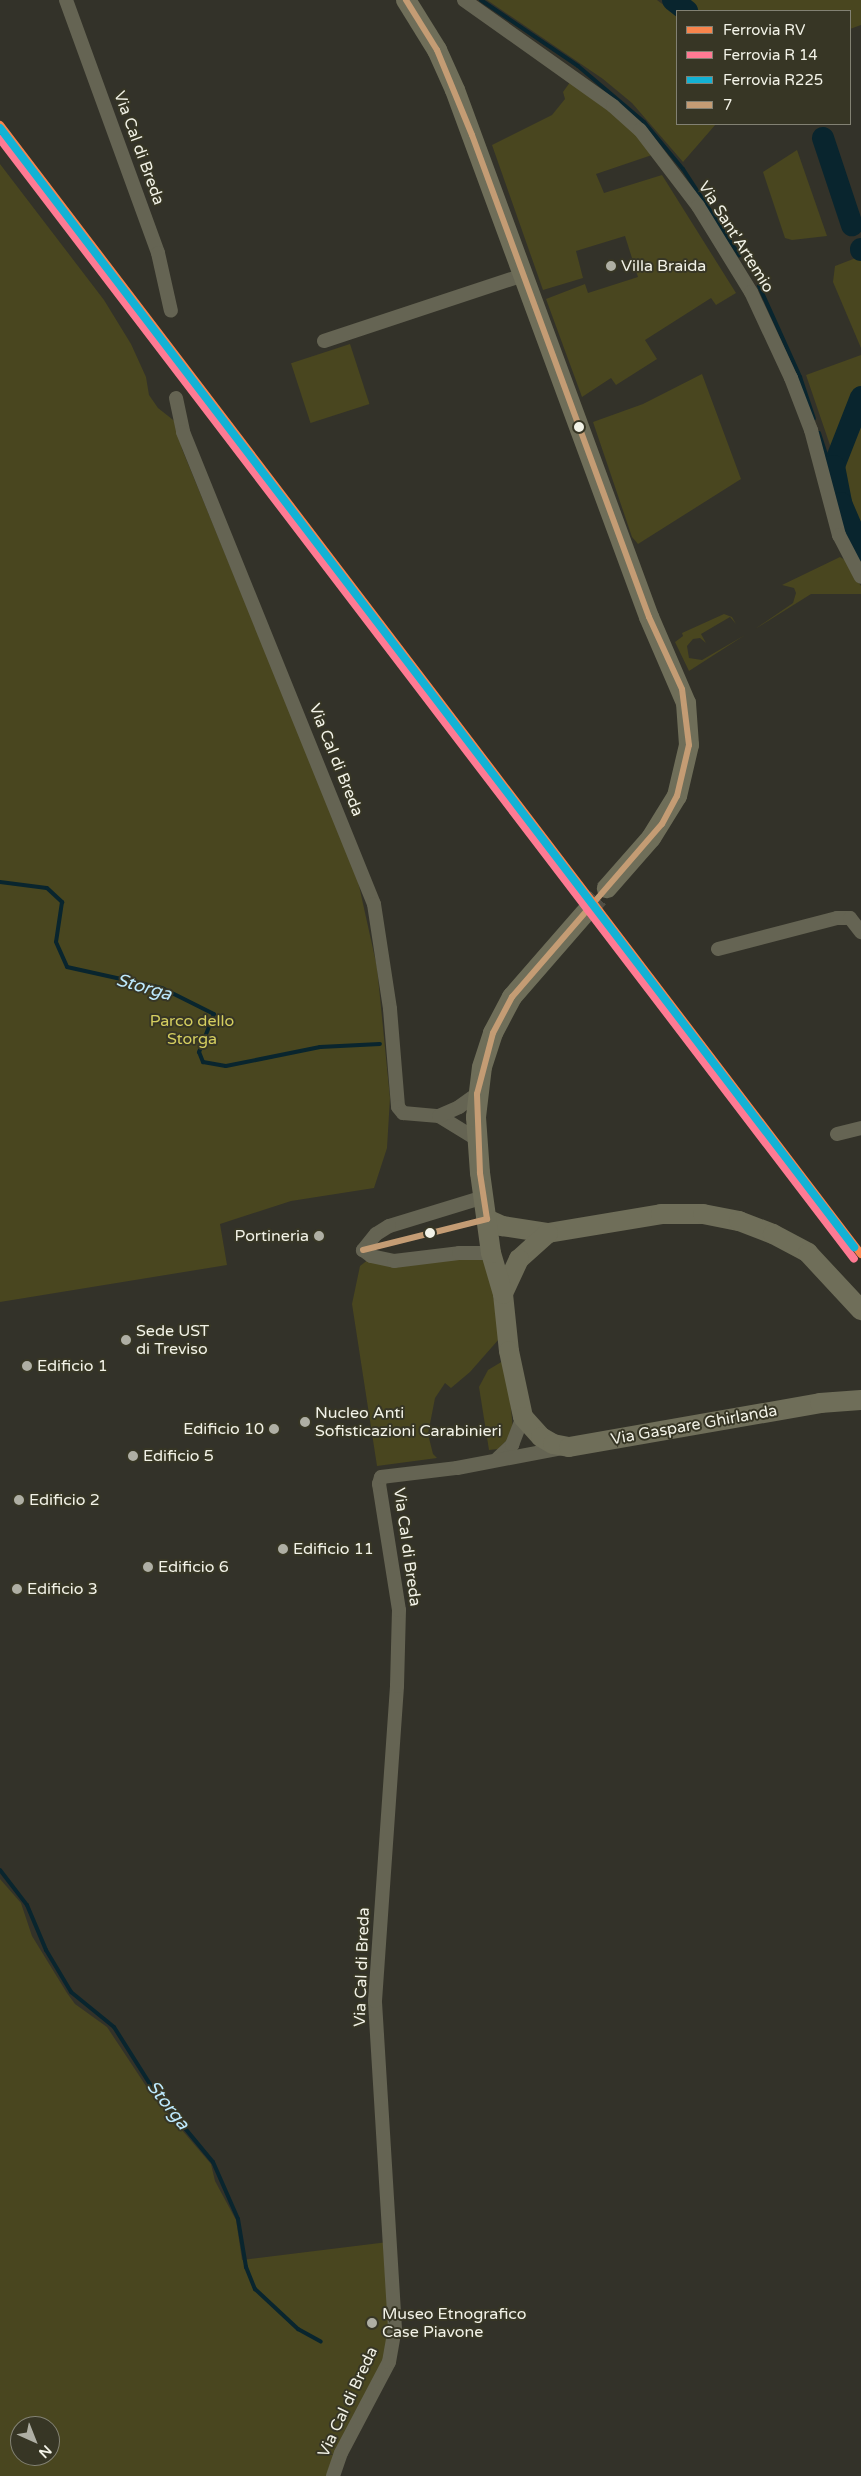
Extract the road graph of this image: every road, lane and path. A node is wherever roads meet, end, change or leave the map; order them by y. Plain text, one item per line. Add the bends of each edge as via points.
1 (66, 0) edge
2 (406, 0) edge
3 (464, 0) edge
4 (523, 275) junction
5 (171, 311) dead end
6 (324, 341) dead end
7 (176, 398) dead end
8 (861, 577) edge
9 (607, 888) tunnel mouth
10 (585, 913) tunnel mouth
11 (861, 932) edge
12 (718, 949) dead end
13 (477, 1094) junction
14 (439, 1116) junction
15 (861, 1128) edge
16 (836, 1134) dead end
17 (478, 1140) junction
18 (484, 1197) junction
19 (487, 1219) junction
20 (548, 1233) junction
21 (491, 1253) junction
22 (503, 1294) junction
23 (860, 1309) edge
24 (861, 1389) edge
25 (861, 1400) edge
26 (820, 1404) junction
27 (523, 1417) junction
28 (569, 1447) junction
29 (495, 1460) junction
30 (381, 1477) joint
31 (333, 2476) edge

1 - 5 street, Via Cal di Breda via 158,253
2 - 4 street via 425,27 450,77
3 - 8 street, Via Sant'Artemio via 614,106 640,130 693,199 752,292 791,378 811,430 839,535
4 - 6 street
4 - 9 street via 649,617 684,696 688,732 685,770 677,796 662,824
7 - 14 street, Via Cal di Breda via 183,432 374,904 390,1010 398,1108 403,1113
10 - 13 street via 529,976 501,1015 486,1050
11 - 12 street via 850,918 837,918
13 - 14 street
13 - 17 street
14 - 17 street, Via Cal di Breda
15 - 16 street
17 - 18 street
18 - 19 street
18 - 21 street via 389,1226 376,1234 363,1250 371,1256 394,1261 459,1253
19 - 20 street via 502,1226
19 - 21 street, Via Gaspare Ghirlanda
20 - 22 street via 519,1259
20 - 23 street via 661,1214 703,1214 739,1221 773,1234 808,1253
21 - 22 street, Via Gaspare Ghirlanda
22 - 27 street, Via Gaspare Ghirlanda via 512,1368
24 - 26 street, Via Gaspare Ghirlanda
25 - 26 street, Via Gaspare Ghirlanda
26 - 28 street, Via Gaspare Ghirlanda
27 - 28 street, Via Gaspare Ghirlanda via 541,1437
27 - 29 street via 512,1445
28 - 29 street, Via Gaspare Ghirlanda
29 - 30 street, Via Gaspare Ghirlanda
30 - 31 street, Via Cal di Breda via 379,1484 399,1610 397,1686 375,2001 395,2329 389,2362 341,2453

